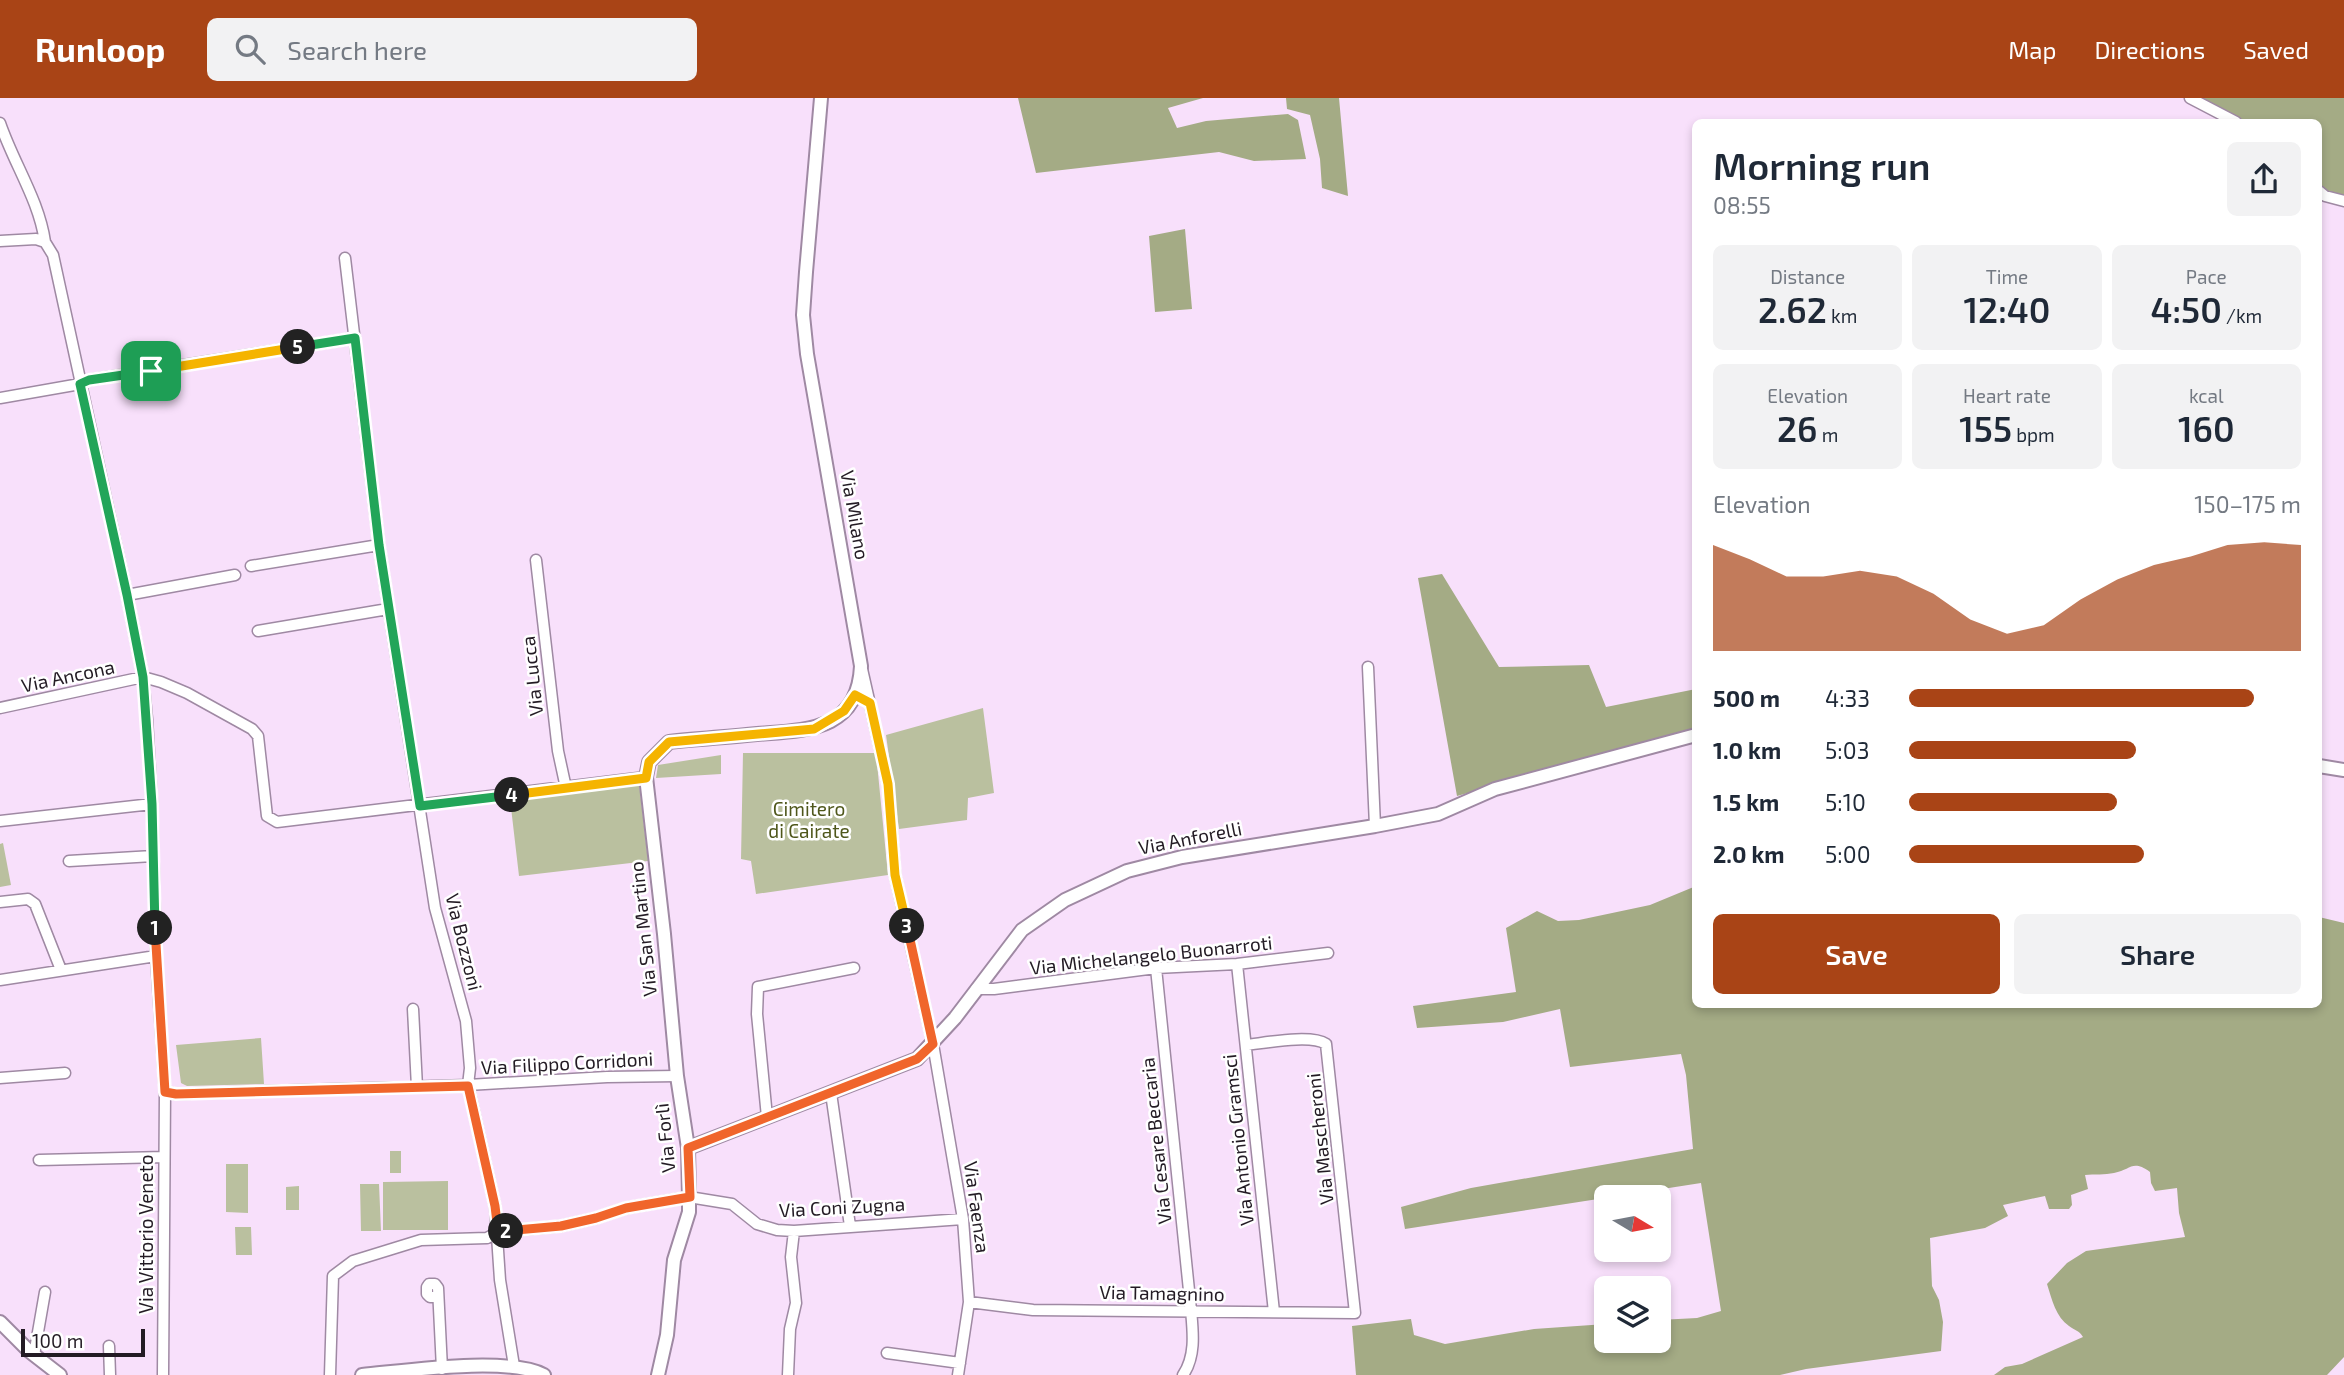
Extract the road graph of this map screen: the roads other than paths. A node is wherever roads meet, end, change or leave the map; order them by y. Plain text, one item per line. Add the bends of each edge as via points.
1 (821, 98) edge
2 (2190, 98) edge
3 (2229, 119) edge
4 (0, 124) edge
5 (2322, 193) edge
6 (2344, 201) edge
7 (3, 239) edge
8 (45, 242) junction
9 (345, 258) dead end
10 (355, 338) junction
11 (80, 384) junction
12 (0, 398) edge
13 (379, 545) junction
14 (536, 560) dead end
15 (251, 566) dead end
16 (235, 575) dead end
17 (127, 595) junction
18 (388, 609) junction
19 (258, 631) dead end
20 (861, 666) junction
21 (1368, 667) dead end
22 (143, 677) junction
23 (855, 695) junction
24 (870, 703) junction
25 (0, 708) edge
26 (1692, 737) edge
27 (2322, 766) edge
28 (2344, 770) edge
29 (646, 778) junction
30 (566, 788) junction
31 (152, 804) junction
32 (420, 806) junction
33 (0, 821) edge
34 (1375, 827) junction
35 (153, 856) junction
36 (69, 861) dead end
37 (0, 902) edge
38 (1328, 953) dead end
39 (156, 956) junction
40 (1237, 964) junction
41 (854, 968) dead end
42 (1156, 968) junction
43 (61, 970) junction
44 (0, 980) edge
45 (976, 989) junction
46 (413, 1009) dead end
47 (933, 1044) junction
48 (1246, 1045) junction
49 (65, 1073) dead end
50 (677, 1076) junction
51 (0, 1078) edge
52 (468, 1086) junction
53 (418, 1087) junction
54 (165, 1092) junction
55 (831, 1093) junction
56 (767, 1118) junction
57 (688, 1148) junction
58 (163, 1157) junction
59 (39, 1160) dead end
60 (690, 1197) junction
61 (963, 1219) junction
62 (850, 1226) junction
63 (498, 1231) junction
64 (794, 1231) junction
65 (45, 1292) dead end
66 (438, 1297) dead end
67 (969, 1302) junction
68 (1191, 1310) junction
69 (1274, 1312) junction
70 (1355, 1313) joint
71 (0, 1322) edge
72 (110, 1346) dead end
73 (887, 1353) dead end
74 (34, 1355) junction
75 (960, 1363) junction
76 (514, 1366) junction
77 (442, 1368) junction
78 (60, 1375) edge
79 (110, 1375) edge
80 (163, 1375) edge
81 (330, 1375) edge
82 (362, 1375) edge
83 (544, 1375) edge
84 (658, 1375) edge
85 (788, 1375) edge
86 (958, 1375) edge
87 (1183, 1375) edge

1 - 20 street, Via Milano via 803,315
2 - 3 street
4 - 8 street, Via Vittorio Veneto via 32,196
5 - 6 street
7 - 8 street
8 - 11 street, Via Vittorio Veneto via 53,255
9 - 10 street, Via Bozzoni
10 - 11 street
10 - 13 street, Via Bozzoni
11 - 12 street
11 - 17 street, Via Vittorio Veneto
13 - 15 street
13 - 18 street, Via Bozzoni
14 - 30 street, Via Lucca
16 - 17 street
17 - 22 street, Via Vittorio Veneto
18 - 19 street
18 - 32 street, Via Bozzoni
20 - 23 street, Via Milano
20 - 24 street, Via Faenza
21 - 34 street
22 - 25 street, Via Ancona
22 - 31 street, Via Vittorio Veneto
22 - 32 street via 187,692 252,729 258,736 264,798 272,821
23 - 24 street
23 - 29 street via 844,711 814,729 669,742 649,762
24 - 47 street, Via Faenza via 888,784 895,875
26 - 34 street, Via Anforelli via 1495,789 1438,814
27 - 28 street
29 - 30 street
29 - 50 street, Via San Martino
30 - 32 street
31 - 33 street
31 - 35 street, Via Vittorio Veneto
32 - 52 street, Via Bozzoni via 435,908 466,1021
34 - 45 street, Via Anforelli via 1182,857 1127,871 1041,915 1014,938
35 - 36 street
35 - 39 street, Via Vittorio Veneto
37 - 43 street via 28,899 36,904
38 - 40 street, Via Michelangelo Buonarroti
39 - 43 street
39 - 54 street, Via Vittorio Veneto
40 - 42 street, Via Michelangelo Buonarroti
40 - 48 street, Via Antonio Gramsci
41 - 56 street via 758,986
42 - 45 street, Via Michelangelo Buonarroti
42 - 68 street, Via Cesare Beccaria
43 - 44 street
45 - 47 street, Via Anforelli
46 - 53 street
47 - 55 street, Via Anforelli via 903,1066
47 - 61 street, Via Faenza
48 - 69 street, Via Antonio Gramsci
48 - 70 street, Via Mascheroni via 1320,1039 1326,1044
49 - 51 street
50 - 52 street, Via Filippo Corridoni
50 - 57 street, Via Forlì
52 - 53 street, Via Filippo Corridoni
52 - 63 street, Via Bozzoni
53 - 54 street, Via Filippo Corridoni
54 - 58 street, Via Vittorio Veneto
55 - 56 street, Via Anforelli
55 - 62 street
56 - 57 street, Via Anforelli
57 - 60 street, Via Forlì
58 - 59 street
58 - 80 street, Via Vittorio Veneto
60 - 63 street, Via Coni Zugna via 561,1226
60 - 64 street, Via Coni Zugna via 732,1204 757,1224
60 - 84 street, Via Forlì via 674,1261
61 - 62 street, Via Coni Zugna
61 - 67 street, Via Faenza
62 - 64 street, Via Coni Zugna
63 - 76 street, Via Bozzoni via 500,1280
63 - 81 street, Via Coni Zugna via 472,1240 421,1240 343,1266 333,1276
64 - 85 street via 791,1257 796,1303
65 - 74 street
66 - 77 street
67 - 68 street, Via Tamagnino via 1033,1310
67 - 75 street, Via Faenza
68 - 69 street, Via Tamagnino
68 - 87 street, Via Cesare Beccaria via 1193,1343
69 - 70 street, Via Tamagnino
71 - 74 street
72 - 79 street
73 - 75 street
74 - 78 street
75 - 86 street, Via Faenza
76 - 77 street
76 - 83 street
77 - 82 street

